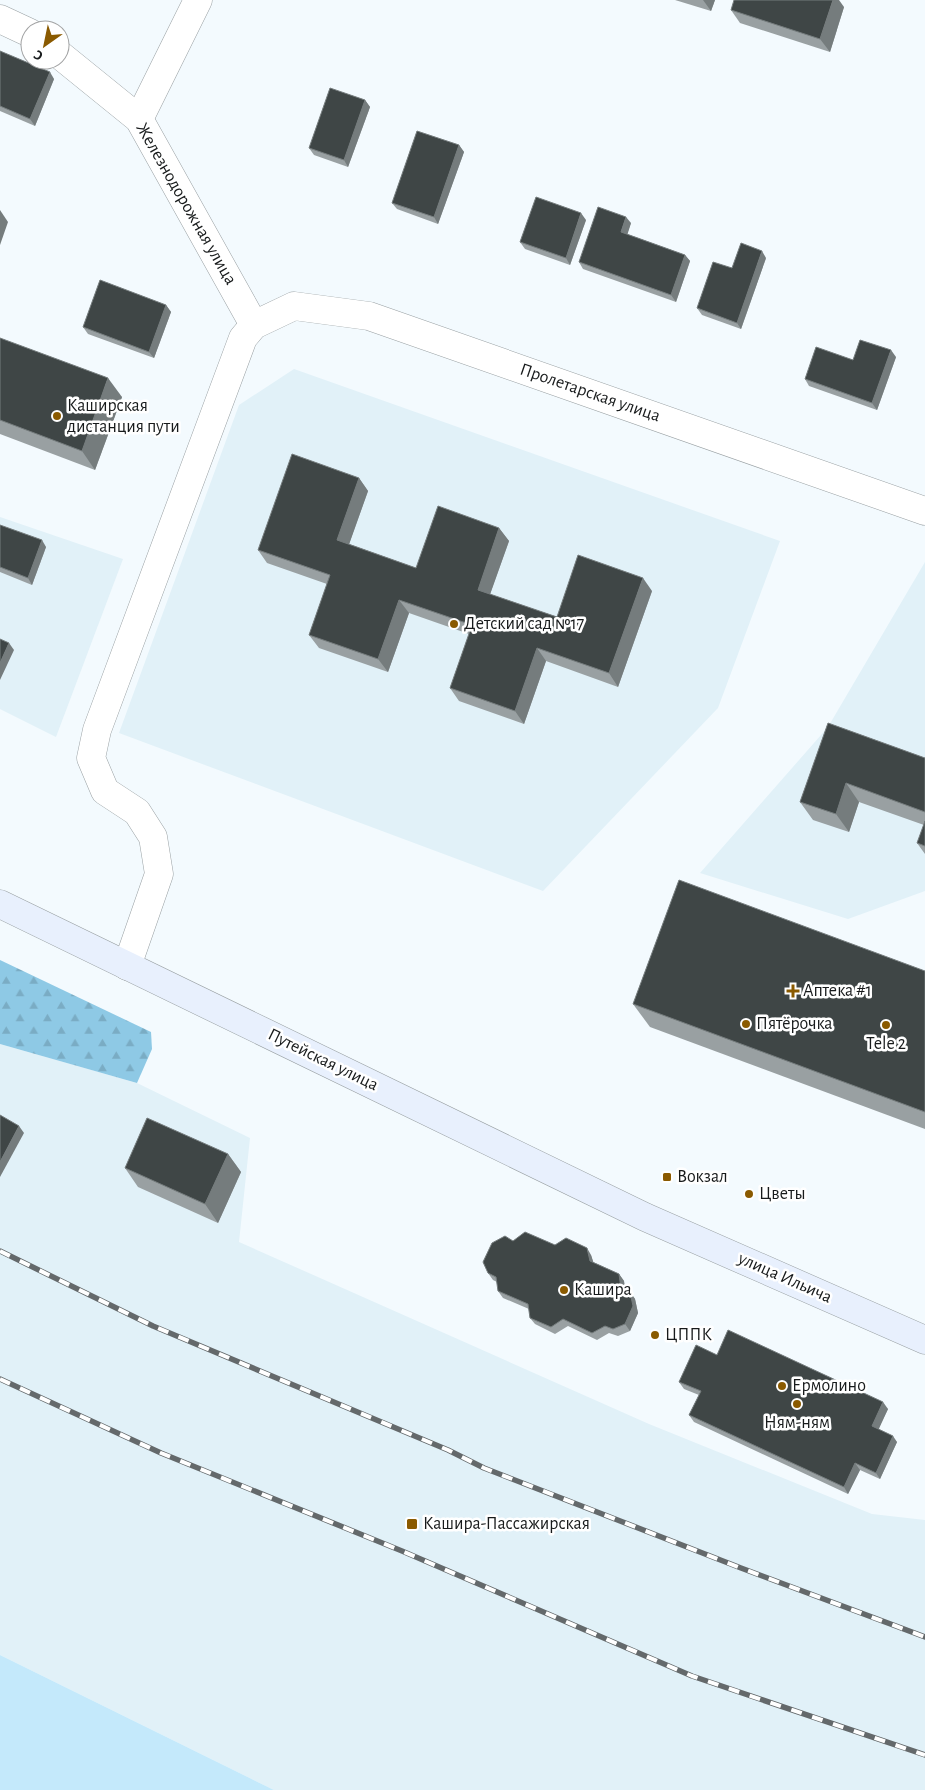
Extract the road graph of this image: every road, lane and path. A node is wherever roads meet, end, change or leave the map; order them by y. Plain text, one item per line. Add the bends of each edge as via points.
1 (198, 0) edge
2 (0, 19) edge
3 (20, 28) edge
4 (70, 63) edge
5 (139, 119) junction
6 (254, 325) junction
7 (925, 511) edge
8 (0, 904) edge
9 (127, 966) junction
10 (646, 1216) joint
11 (925, 1340) edge

1 - 5 street
2 - 3 street
4 - 5 street, Железнодорожная улица
5 - 6 street, Железнодорожная улица
6 - 7 street, Пролетарская улица via 294,306 369,316
6 - 9 street via 243,338 97,730 91,758 105,791 137,812 153,838 159,874
8 - 9 main road, Путейская улица
9 - 10 main road, Путейская улица
10 - 11 main road, улица Ильича

